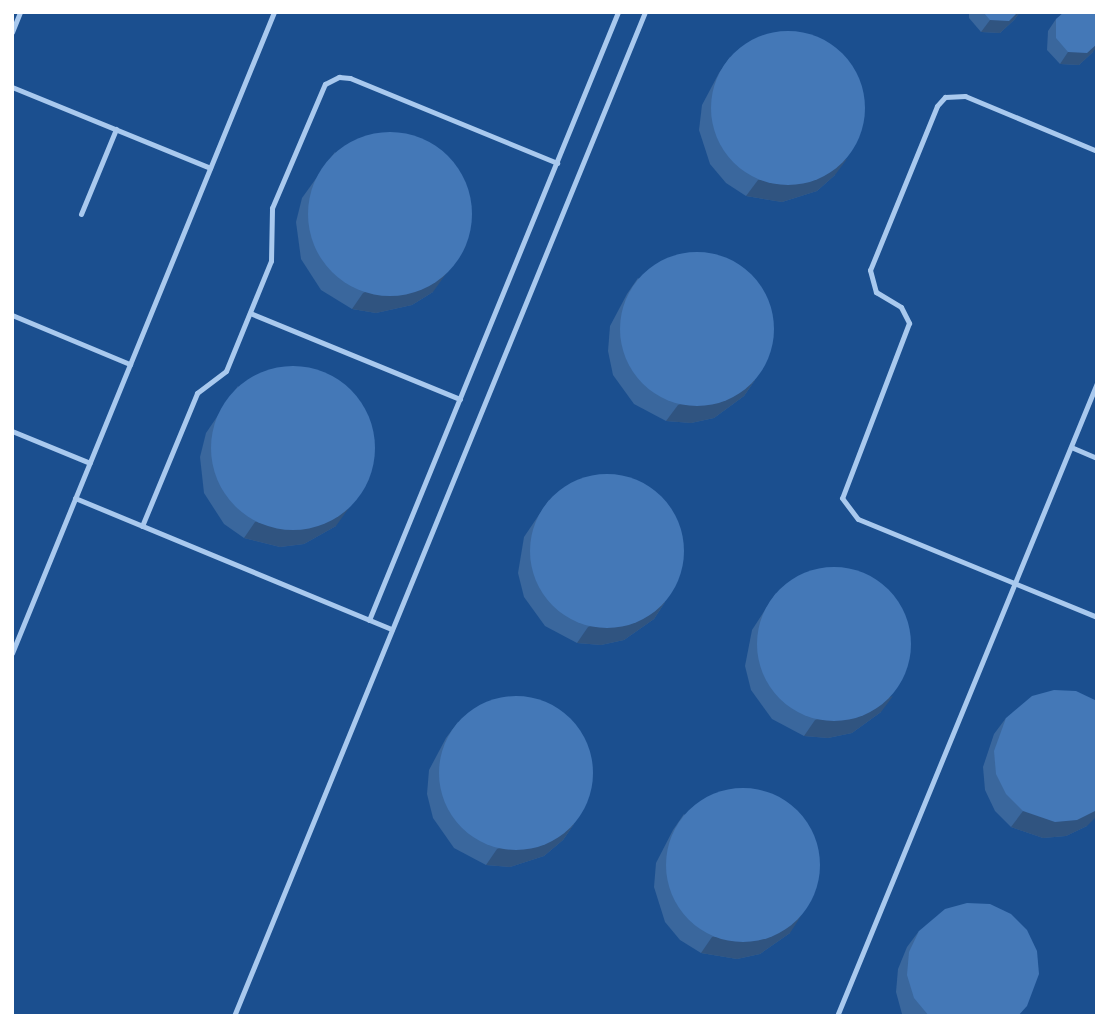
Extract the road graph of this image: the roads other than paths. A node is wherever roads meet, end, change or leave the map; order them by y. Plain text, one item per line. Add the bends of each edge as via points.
1 (20, 12) edge
2 (274, 12) edge
3 (618, 12) edge
4 (645, 12) edge
5 (12, 32) edge
6 (12, 87) edge
7 (116, 130) junction
8 (1097, 151) edge
9 (556, 163) junction
10 (210, 168) junction
11 (81, 215) dead end
12 (250, 313) junction
13 (12, 316) edge
14 (130, 364) junction
15 (1097, 383) edge
16 (460, 398) junction
17 (12, 431) edge
18 (1071, 447) junction
19 (1097, 458) edge
20 (142, 526) junction
21 (1014, 583) junction
22 (1097, 617) edge
23 (369, 620) junction
24 (392, 629) junction
25 (12, 653) edge
26 (234, 1016) edge
27 (837, 1016) edge

1 - 5 lane
2 - 10 lane
3 - 9 lane
4 - 24 lane
6 - 7 lane
7 - 10 lane
7 - 11 lane
8 - 21 lane via 965,96 945,97 931,117 870,270 876,292 901,307 909,323 844,487 845,507 858,519
9 - 12 lane via 350,78 329,80 272,208 271,261
9 - 16 lane
10 - 14 lane
12 - 16 lane
12 - 20 lane via 226,371 197,393
13 - 14 lane
14 - 25 lane
15 - 18 lane
16 - 23 lane
17 - 20 lane via 90,463 75,499
18 - 19 lane
18 - 21 lane
20 - 23 lane
21 - 22 lane
21 - 27 lane
23 - 24 lane
24 - 26 lane

